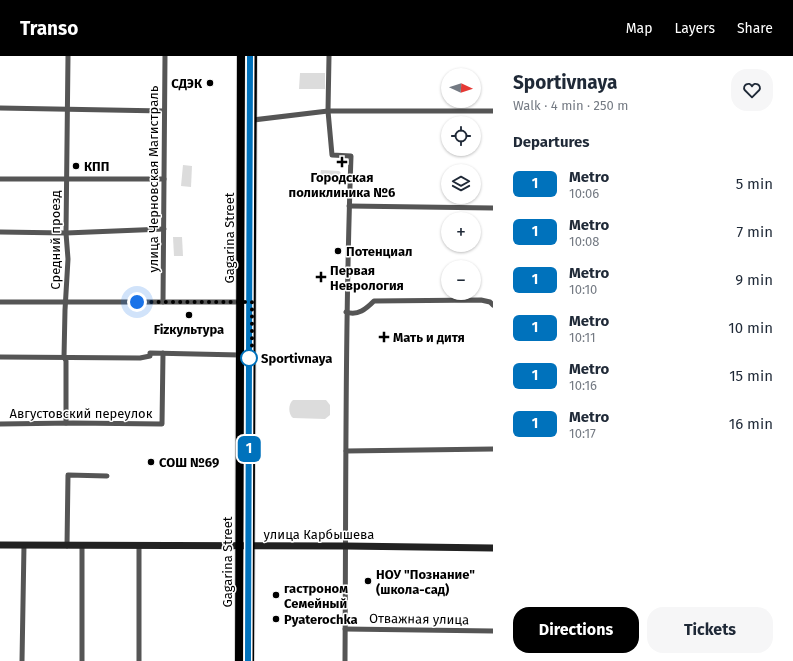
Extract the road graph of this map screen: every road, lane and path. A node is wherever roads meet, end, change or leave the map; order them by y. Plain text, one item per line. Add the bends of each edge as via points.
1 (68, 56) edge
2 (165, 56) edge
3 (241, 56) edge
4 (253, 56) edge
5 (329, 56) edge
6 (0, 108) edge
7 (68, 109) junction
8 (328, 110) junction
9 (164, 111) junction
10 (493, 111) edge
11 (253, 120) junction
12 (0, 179) edge
13 (66, 179) junction
14 (164, 179) junction
15 (349, 206) junction
16 (493, 208) edge
17 (164, 230) junction
18 (0, 232) edge
19 (66, 233) junction
20 (0, 302) edge
21 (66, 302) junction
22 (163, 302) junction
23 (240, 302) junction
24 (252, 302) junction
25 (493, 305) edge
26 (346, 312) junction
27 (163, 353) junction
28 (240, 355) junction
29 (0, 357) edge
30 (64, 357) junction
31 (66, 423) junction
32 (0, 424) edge
33 (493, 449) edge
34 (346, 451) junction
35 (107, 476) dead end
36 (0, 545) edge
37 (24, 545) junction
38 (67, 546) junction
39 (82, 546) junction
40 (139, 546) junction
41 (240, 546) junction
42 (250, 546) junction
43 (346, 546) junction
44 (493, 548) edge
45 (240, 568) junction
46 (250, 568) junction
47 (345, 629) junction
48 (493, 631) edge
49 (22, 661) edge
50 (82, 661) edge
51 (139, 661) edge
52 (239, 661) edge
53 (250, 661) edge
54 (345, 661) edge

1 - 7 street, Средний проезд
2 - 9 street, улица Черновская Магистраль
3 - 23 main road, Gagarina Street
4 - 11 main road, Gagarina Street
5 - 8 street
6 - 7 street
7 - 9 street
7 - 13 street, Средний проезд
8 - 10 street
8 - 11 street
8 - 15 street via 332,155 351,156
9 - 14 street, улица Черновская Магистраль
11 - 24 main road, Gagarina Street
12 - 13 street
13 - 14 street
13 - 19 street, Средний проезд
14 - 17 street, улица Черновская Магистраль
15 - 16 street
15 - 26 street
17 - 19 street
17 - 22 street, улица Черновская Магистраль
18 - 19 street
19 - 21 street, Средний проезд
20 - 21 street
21 - 22 street
21 - 30 street, Средний проезд
22 - 23 street
23 - 24 main road
23 - 28 main road, Gagarina Street
24 - 42 main road, Gagarina Street
25 - 26 street via 481,300 374,301 367,309 354,314
26 - 34 street
27 - 28 street
27 - 30 street via 150,352 150,356 140,358
27 - 31 street, Августовский переулок via 162,424
28 - 41 main road, Gagarina Street
29 - 30 street
30 - 31 street, Средний проезд
31 - 32 street, Августовский переулок
33 - 34 street
34 - 43 street
35 - 38 street via 68,475
36 - 37 street, улица Карбышева
37 - 38 street, улица Карбышева
37 - 49 street
38 - 39 street, улица Карбышева
39 - 40 street, улица Карбышева
39 - 50 street
40 - 41 street, улица Карбышева
40 - 51 street
41 - 42 street, улица Карбышева
41 - 45 main road, Gagarina Street
42 - 43 street, улица Карбышева
42 - 46 main road, Gagarina Street
43 - 44 street, улица Карбышева
43 - 47 street
45 - 46 main road
45 - 52 main road, Gagarina Street
46 - 53 main road, Gagarina Street
47 - 48 street, Отважная улица
47 - 54 street

